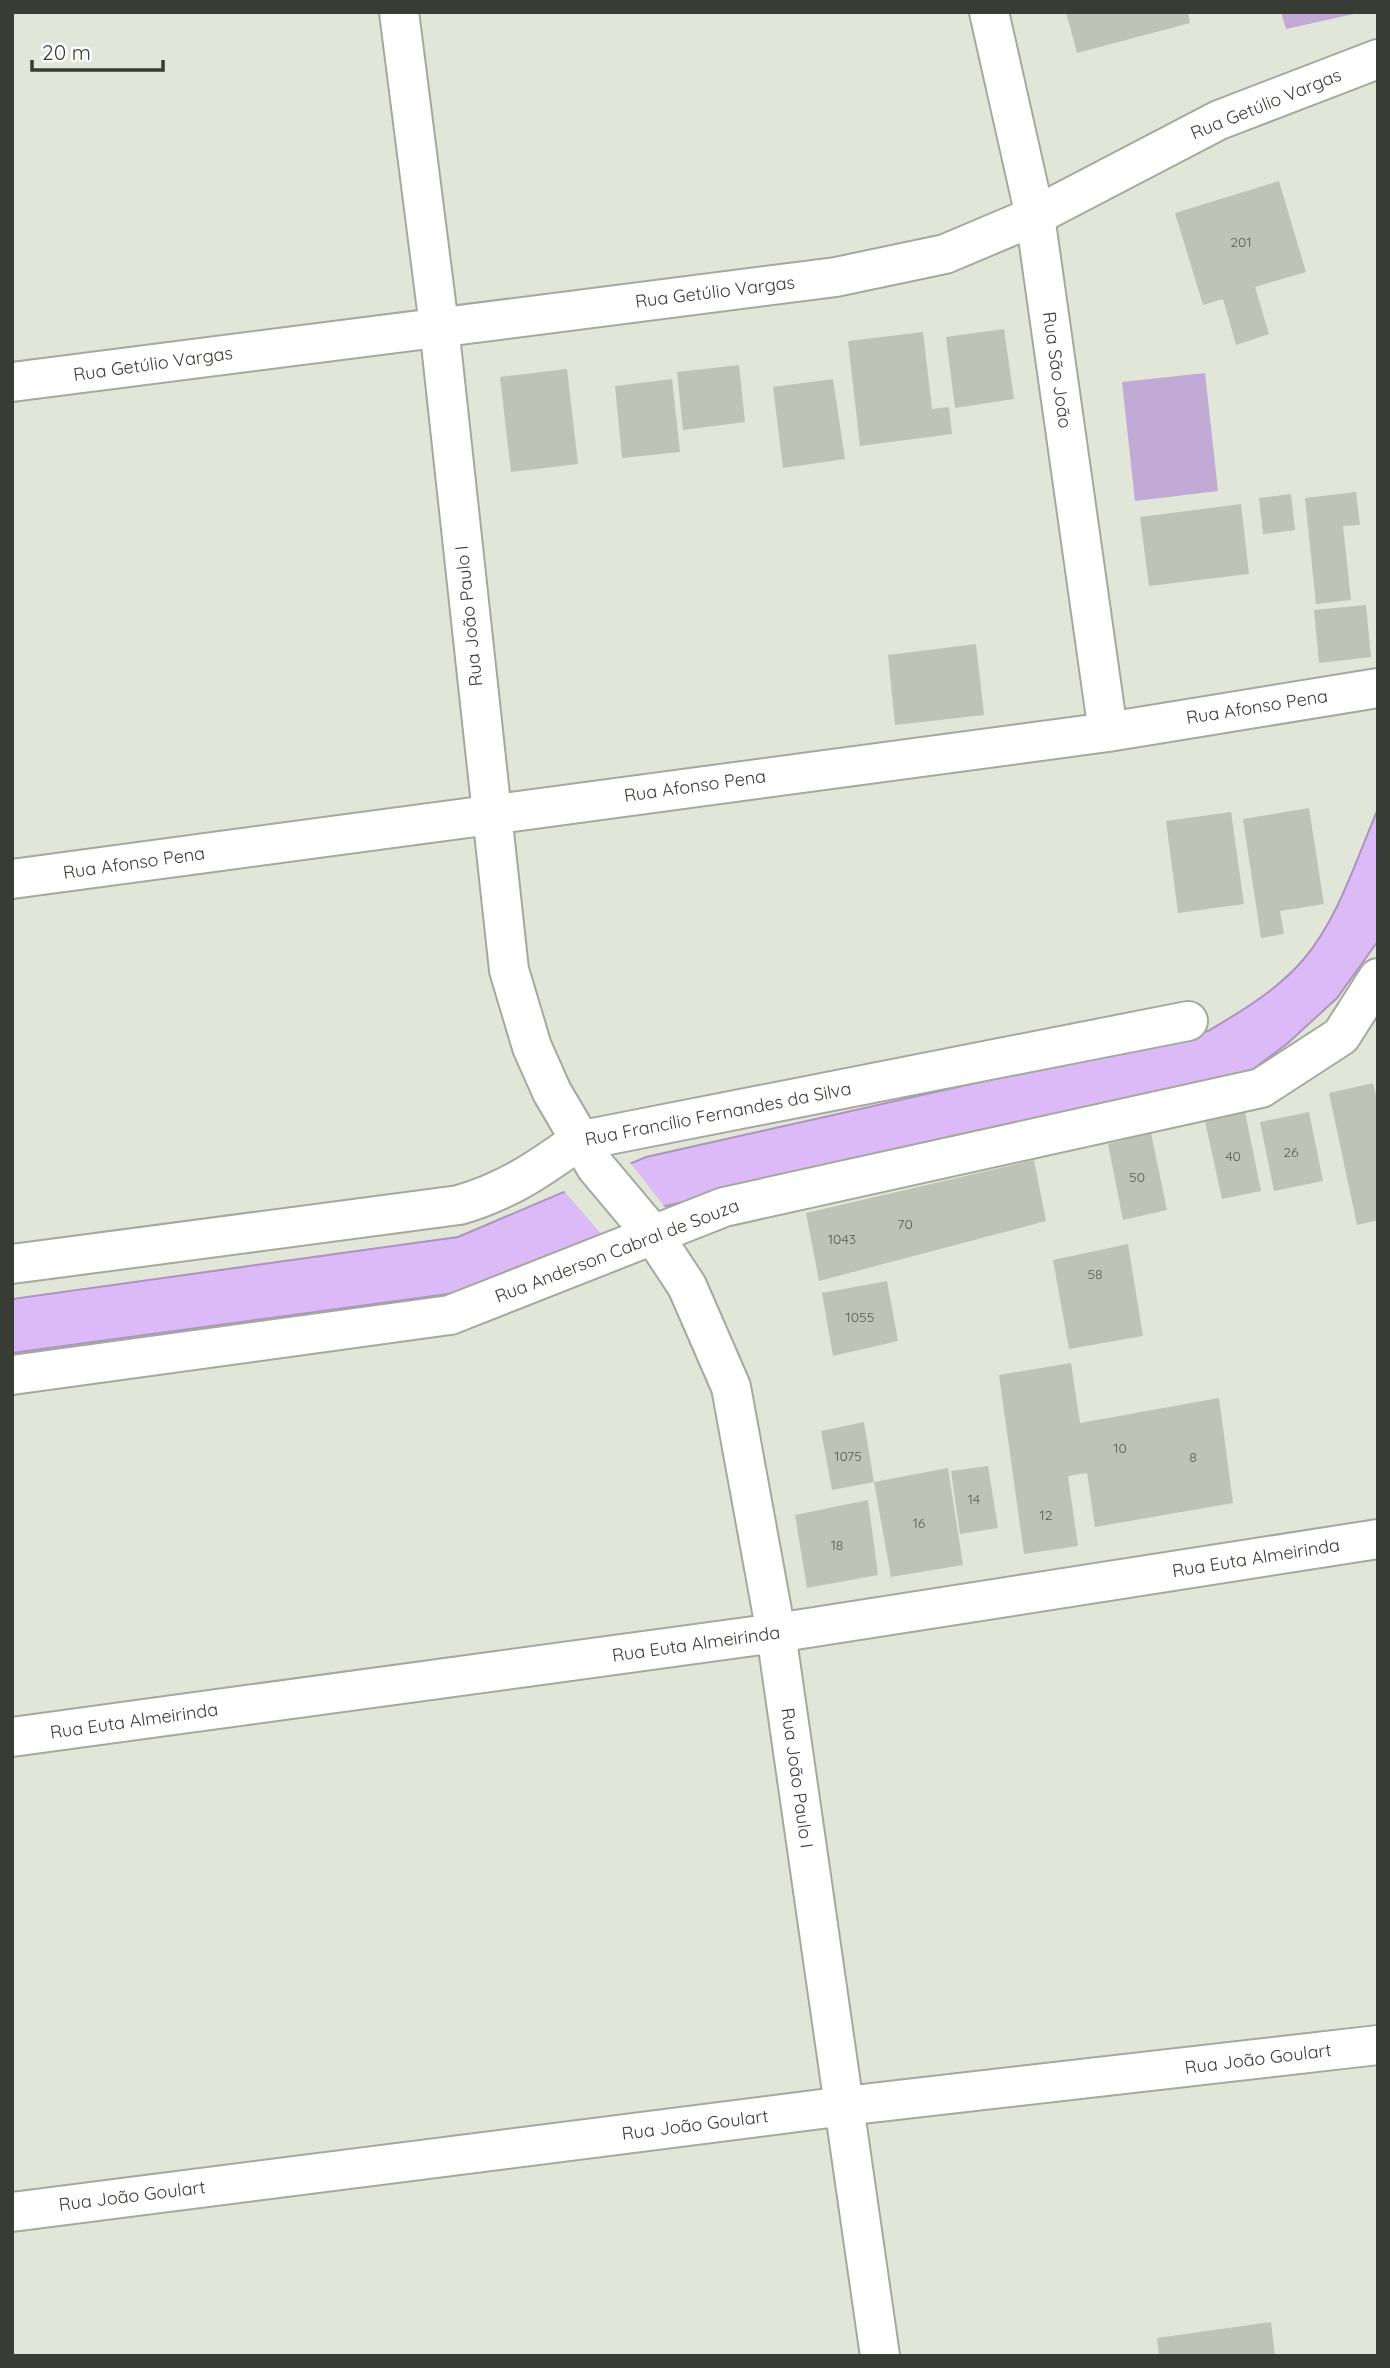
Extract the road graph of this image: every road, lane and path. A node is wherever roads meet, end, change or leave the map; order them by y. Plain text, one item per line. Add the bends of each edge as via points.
1 (399, 12) edge
2 (989, 12) edge
3 (1378, 59) edge
4 (1035, 216) junction
5 (439, 326) junction
6 (12, 382) edge
7 (1378, 688) edge
8 (1108, 732) junction
9 (489, 814) junction
10 (12, 879) edge
11 (1378, 978) edge
12 (1188, 1021) dead end
13 (618, 1192) junction
14 (12, 1264) edge
15 (12, 1375) edge
16 (1378, 1539) edge
17 (776, 1633) junction
18 (12, 1737) edge
19 (1378, 2045) edge
20 (845, 2106) junction
21 (12, 2212) edge
22 (880, 2356) edge

1 - 5 street, Rua João Paulo I
2 - 4 street, Rua São João
3 - 4 street, Rua Getúlio Vargas via 1219,120
4 - 5 street, Rua Getúlio Vargas via 945,254 836,277
4 - 8 street, Rua São João
5 - 6 street, Rua Getúlio Vargas
5 - 9 street, Rua João Paulo I
7 - 8 street, Rua Afonso Pena
8 - 9 street, Rua Afonso Pena
9 - 10 street, Rua Afonso Pena
9 - 13 street, Rua João Paulo I via 518,1009 537,1058
11 - 13 street, Rua Anderson Cabral de Souza via 1341,1036 1261,1088 724,1207
12 - 13 street, Rua Francílio Fernandes da Silva
13 - 14 street, Rua Francílio Fernandes da Silva via 525,1179 494,1195 459,1205
13 - 15 street, Rua Anderson Cabral de Souza via 450,1315
13 - 17 street, Rua João Paulo I via 687,1286 731,1387
16 - 17 street, Rua Euta Almeirinda
17 - 18 street, Rua Euta Almeirinda
17 - 20 street, Rua João Paulo I
19 - 20 street, Rua João Goulart
20 - 21 street, Rua João Goulart
20 - 22 street, Rua João Paulo I

